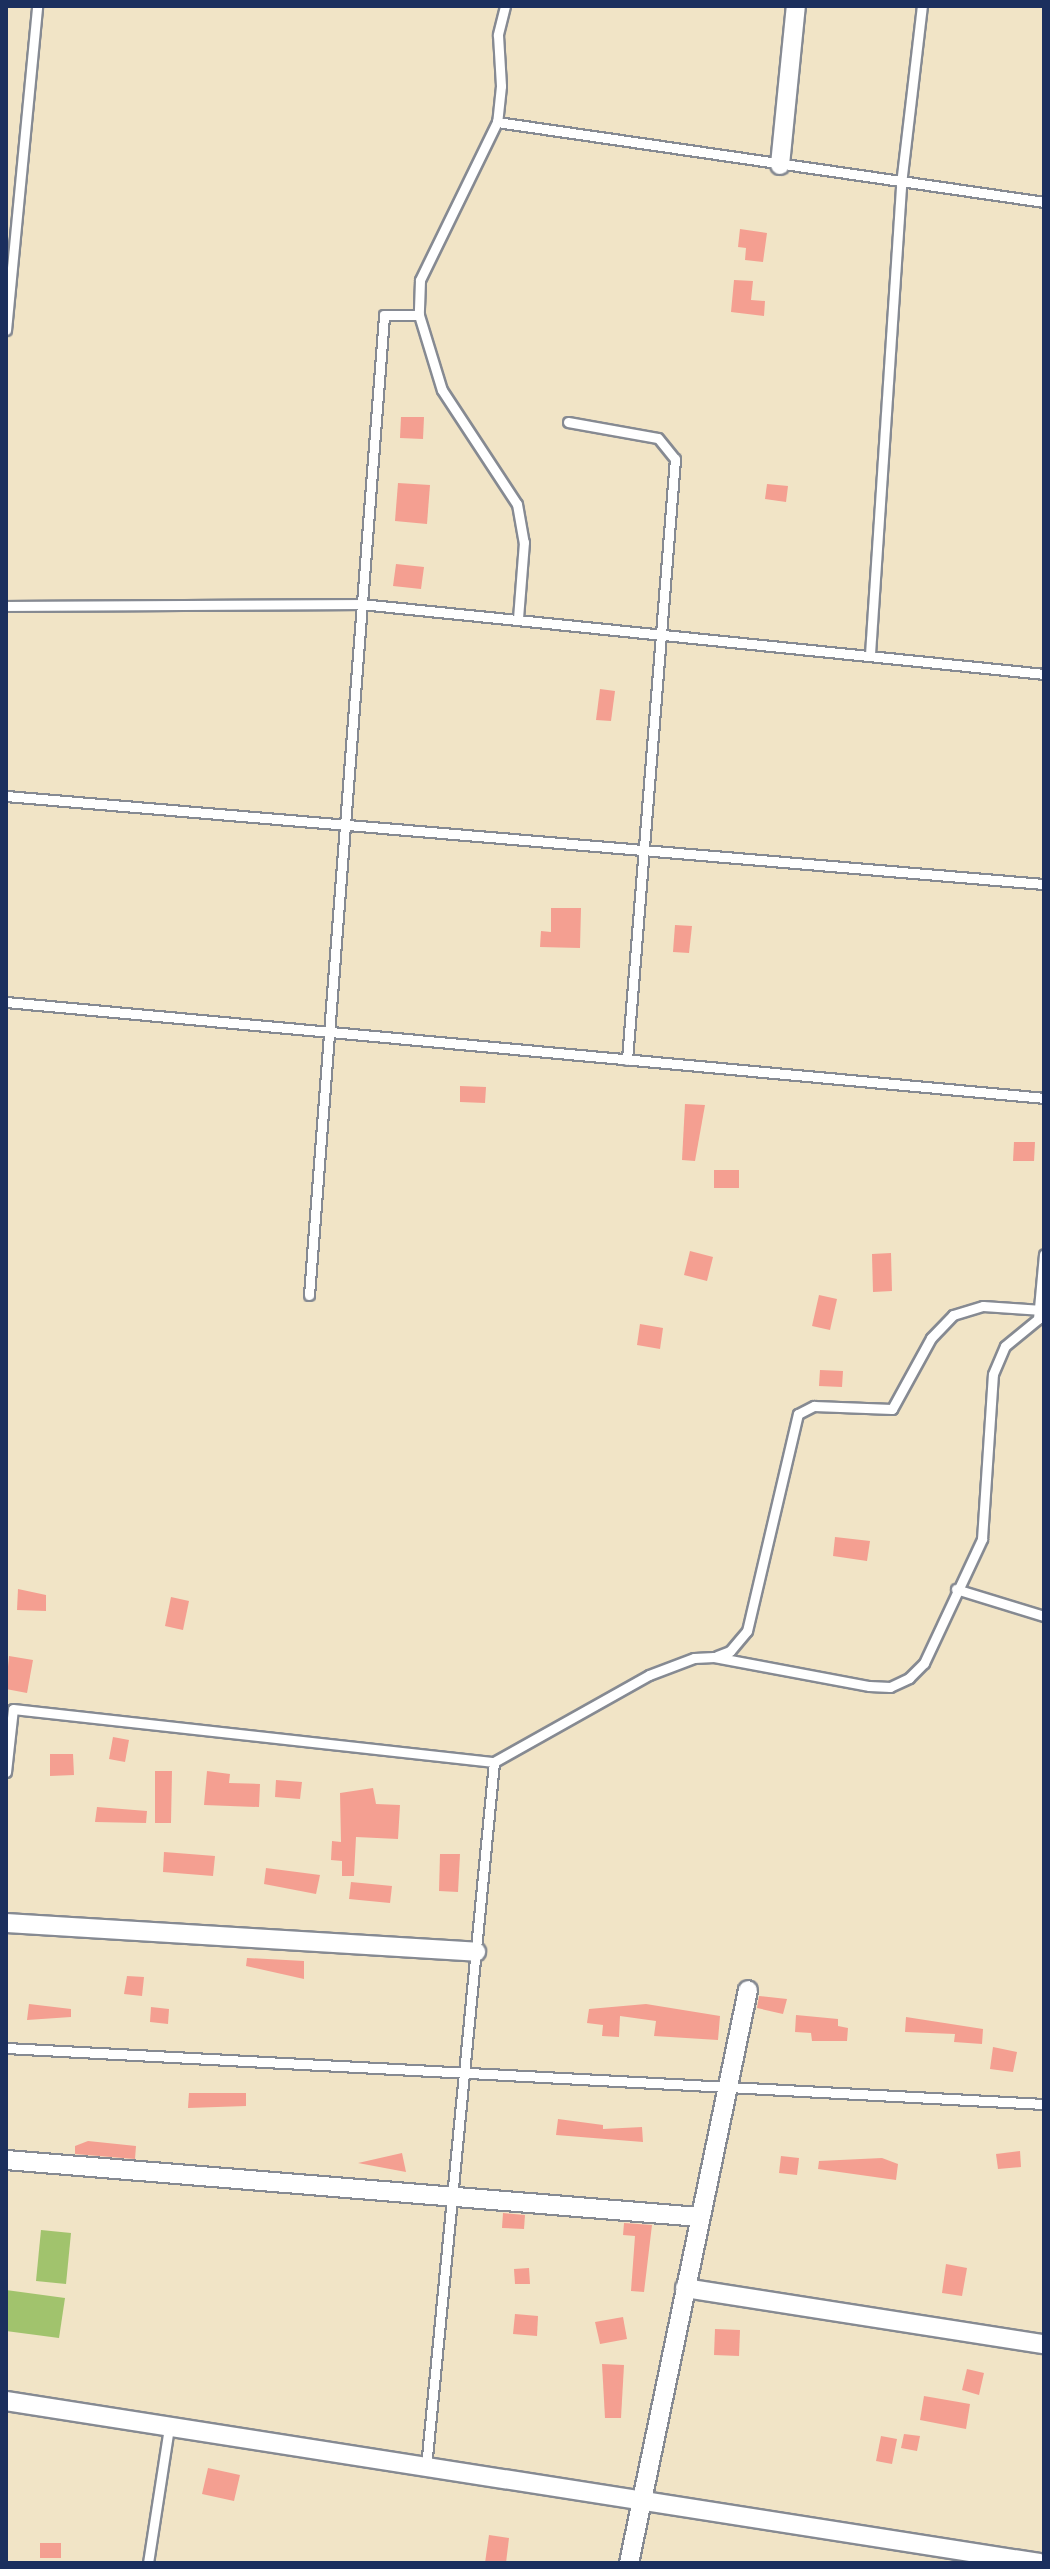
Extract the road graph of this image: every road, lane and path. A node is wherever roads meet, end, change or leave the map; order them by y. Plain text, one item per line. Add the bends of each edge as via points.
1 (37, 6) edge
2 (505, 6) edge
3 (796, 6) edge
4 (922, 6) edge
5 (497, 122) junction
6 (780, 165) junction
7 (901, 184) junction
8 (1044, 202) edge
9 (419, 315) junction
10 (6, 330) edge
11 (568, 422) dead end
12 (361, 604) junction
13 (6, 606) edge
14 (518, 619) junction
15 (659, 632) junction
16 (870, 654) junction
17 (1044, 674) edge
18 (6, 796) edge
19 (344, 825) junction
20 (642, 850) junction
21 (1044, 884) edge
22 (6, 1002) edge
23 (329, 1033) junction
24 (627, 1060) junction
25 (1044, 1098) edge
26 (1044, 1254) edge
27 (309, 1295) dead end
28 (1042, 1310) edge
29 (956, 1589) junction
30 (1044, 1616) edge
31 (714, 1657) junction
32 (494, 1762) junction
33 (6, 1772) edge
34 (6, 1923) edge
35 (476, 1952) junction
36 (748, 1990) dead end
37 (6, 2048) edge
38 (464, 2073) junction
39 (728, 2087) junction
40 (1044, 2104) edge
41 (6, 2160) edge
42 (452, 2197) junction
43 (700, 2217) junction
44 (685, 2288) junction
45 (1044, 2344) edge
46 (6, 2401) edge
47 (169, 2428) junction
48 (426, 2467) junction
49 (640, 2500) junction
50 (148, 2563) edge
51 (629, 2563) edge
52 (1039, 2563) edge

1 - 10 lane
2 - 5 lane via 498,35
3 - 6 street
4 - 7 lane
5 - 6 lane
5 - 9 lane via 420,280
6 - 7 lane
7 - 8 lane
7 - 16 lane
9 - 12 lane via 384,315
9 - 14 lane via 442,390 517,504 524,542
11 - 15 lane via 658,438 675,459
12 - 13 lane
12 - 14 lane
12 - 19 lane
14 - 15 lane
15 - 16 lane
15 - 20 lane
16 - 17 lane
18 - 19 lane
19 - 20 lane
19 - 23 lane
20 - 21 lane
20 - 24 lane
22 - 23 lane
23 - 24 lane
23 - 27 lane
24 - 25 lane
26 - 28 lane
28 - 29 lane via 996,1360 987,1408 982,1539
28 - 31 lane via 983,1306 953,1315 931,1338 892,1409 814,1406 798,1414 747,1631 730,1651
29 - 30 lane
29 - 31 lane via 924,1663 890,1687
31 - 32 lane via 669,1665
32 - 33 lane via 13,1709
32 - 35 lane
34 - 35 street
35 - 38 lane
36 - 39 street
37 - 38 lane
38 - 39 lane
38 - 42 lane
39 - 40 lane
39 - 43 street
41 - 42 street
42 - 43 street
42 - 48 lane
43 - 44 street
44 - 45 street
44 - 49 street
46 - 47 street
47 - 48 street
47 - 50 lane
48 - 49 street
49 - 51 street
49 - 52 street

